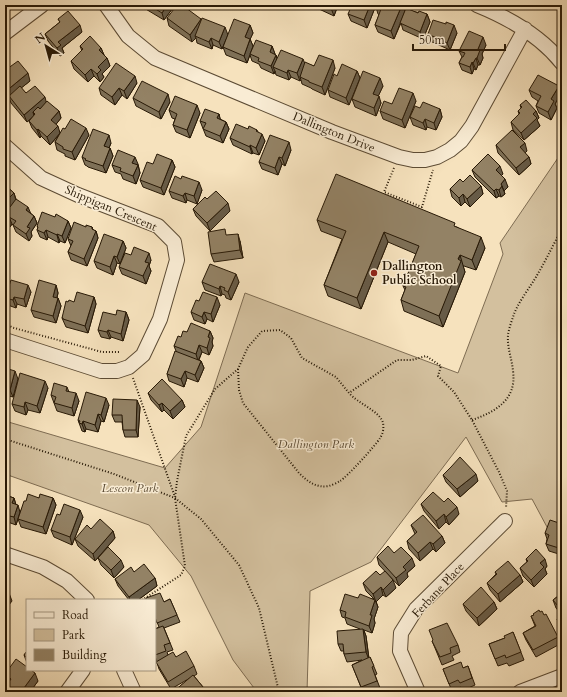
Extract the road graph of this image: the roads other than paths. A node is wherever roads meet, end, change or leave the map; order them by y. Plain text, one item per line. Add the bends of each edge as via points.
1 (42, 5) edge
2 (106, 5) edge
3 (477, 5) edge
4 (525, 29) junction
5 (5, 33) edge
6 (562, 63) edge
7 (5, 146) edge
8 (5, 340) edge
9 (505, 521) road end
10 (5, 554) edge
11 (86, 599) edge
12 (83, 671) edge
13 (124, 671) edge
14 (562, 676) edge
15 (67, 692) edge
16 (134, 692) edge
17 (418, 692) edge
18 (520, 692) edge

1 - 5 street
2 - 4 street, Dallington Drive via 128,36 156,58 399,158 419,160 437,157 461,141 472,126
3 - 4 street
4 - 6 street
7 - 8 street, Shippigan Crescent via 41,178 158,226 174,242 177,260 160,319 143,356 129,367 117,371 101,371
9 - 17 street, Ferbane Place via 416,609 401,633 400,651
10 - 11 street via 43,568 67,581
12 - 15 street
13 - 16 street
14 - 18 street

